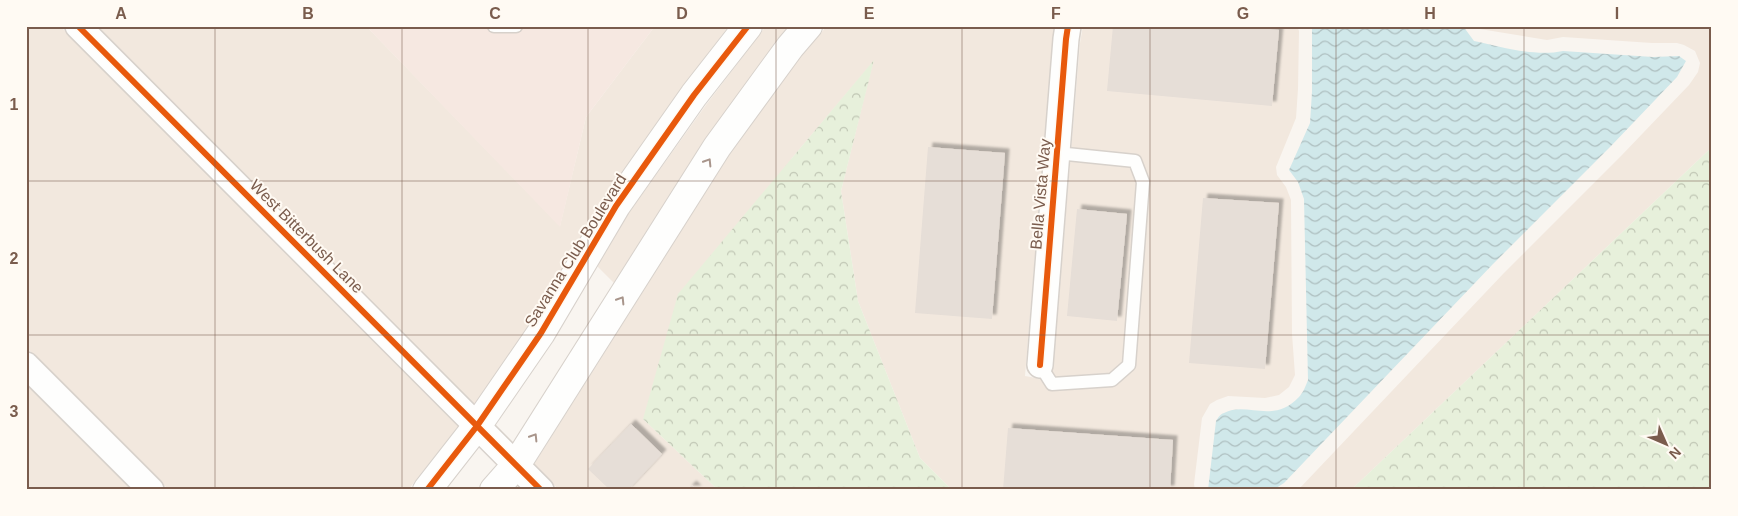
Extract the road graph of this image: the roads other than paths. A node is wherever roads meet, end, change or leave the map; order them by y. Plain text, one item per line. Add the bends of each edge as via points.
1 (78, 26) edge
2 (494, 26) edge
3 (516, 26) edge
4 (748, 26) edge
5 (808, 26) edge
6 (1068, 26) edge
7 (1057, 153) junction
8 (26, 365) edge
9 (1040, 365) joint
10 (477, 426) junction
11 (516, 465) junction
12 (151, 490) edge
13 (427, 490) edge
14 (494, 490) edge
15 (541, 490) edge

1 - 10 street, West Bitterbush Lane
2 - 3 lane
4 - 10 street, Savanna Club Boulevard via 694,95 616,206 541,333
11 -> 5 street via 717,147
6 - 7 street, Bella Vista Way
7 - 9 street, Bella Vista Way
7 - 9 lane via 1135,160 1144,182 1129,365 1112,380 1052,384
8 - 12 street
10 - 11 street, West Bitterbush Lane
10 - 13 street, Savanna Club Boulevard
11 - 14 street
11 - 15 street, West Bitterbush Lane

